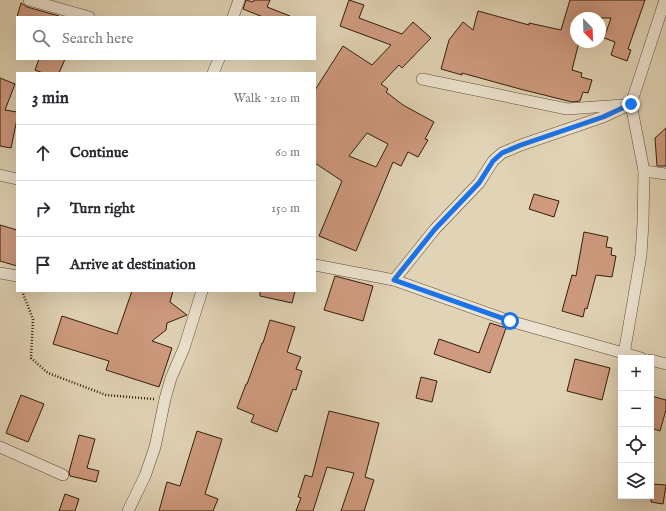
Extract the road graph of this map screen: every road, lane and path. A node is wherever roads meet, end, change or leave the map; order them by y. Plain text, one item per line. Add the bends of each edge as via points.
1 (29, 0) edge
2 (239, 0) edge
3 (665, 0) edge
4 (52, 3) edge
5 (86, 16) edge
6 (233, 16) edge
7 (219, 60) edge
8 (213, 72) edge
9 (422, 79) dead end
10 (631, 104) junction
11 (644, 171) junction
12 (666, 174) edge
13 (0, 175) edge
14 (16, 179) edge
15 (316, 265) edge
16 (0, 273) edge
17 (16, 276) edge
18 (394, 280) junction
19 (22, 292) edge
20 (202, 292) edge
21 (624, 354) junction
22 (628, 355) edge
23 (654, 361) edge
24 (666, 364) edge
25 (165, 399) junction
26 (0, 447) edge
27 (63, 475) dead end
28 (128, 511) edge

1 - 4 street
2 - 6 street
3 - 10 street
4 - 5 street
7 - 8 street
9 - 10 street via 567,109
10 - 11 street
10 - 18 street via 603,117 502,153
11 - 12 street
11 - 21 street via 641,255
13 - 14 street
15 - 18 street
16 - 17 street
18 - 21 street via 510,321
19 - 25 path via 32,319 31,358 48,373 106,395
20 - 25 street
21 - 22 street
23 - 24 street
25 - 28 street via 148,469
26 - 27 street

